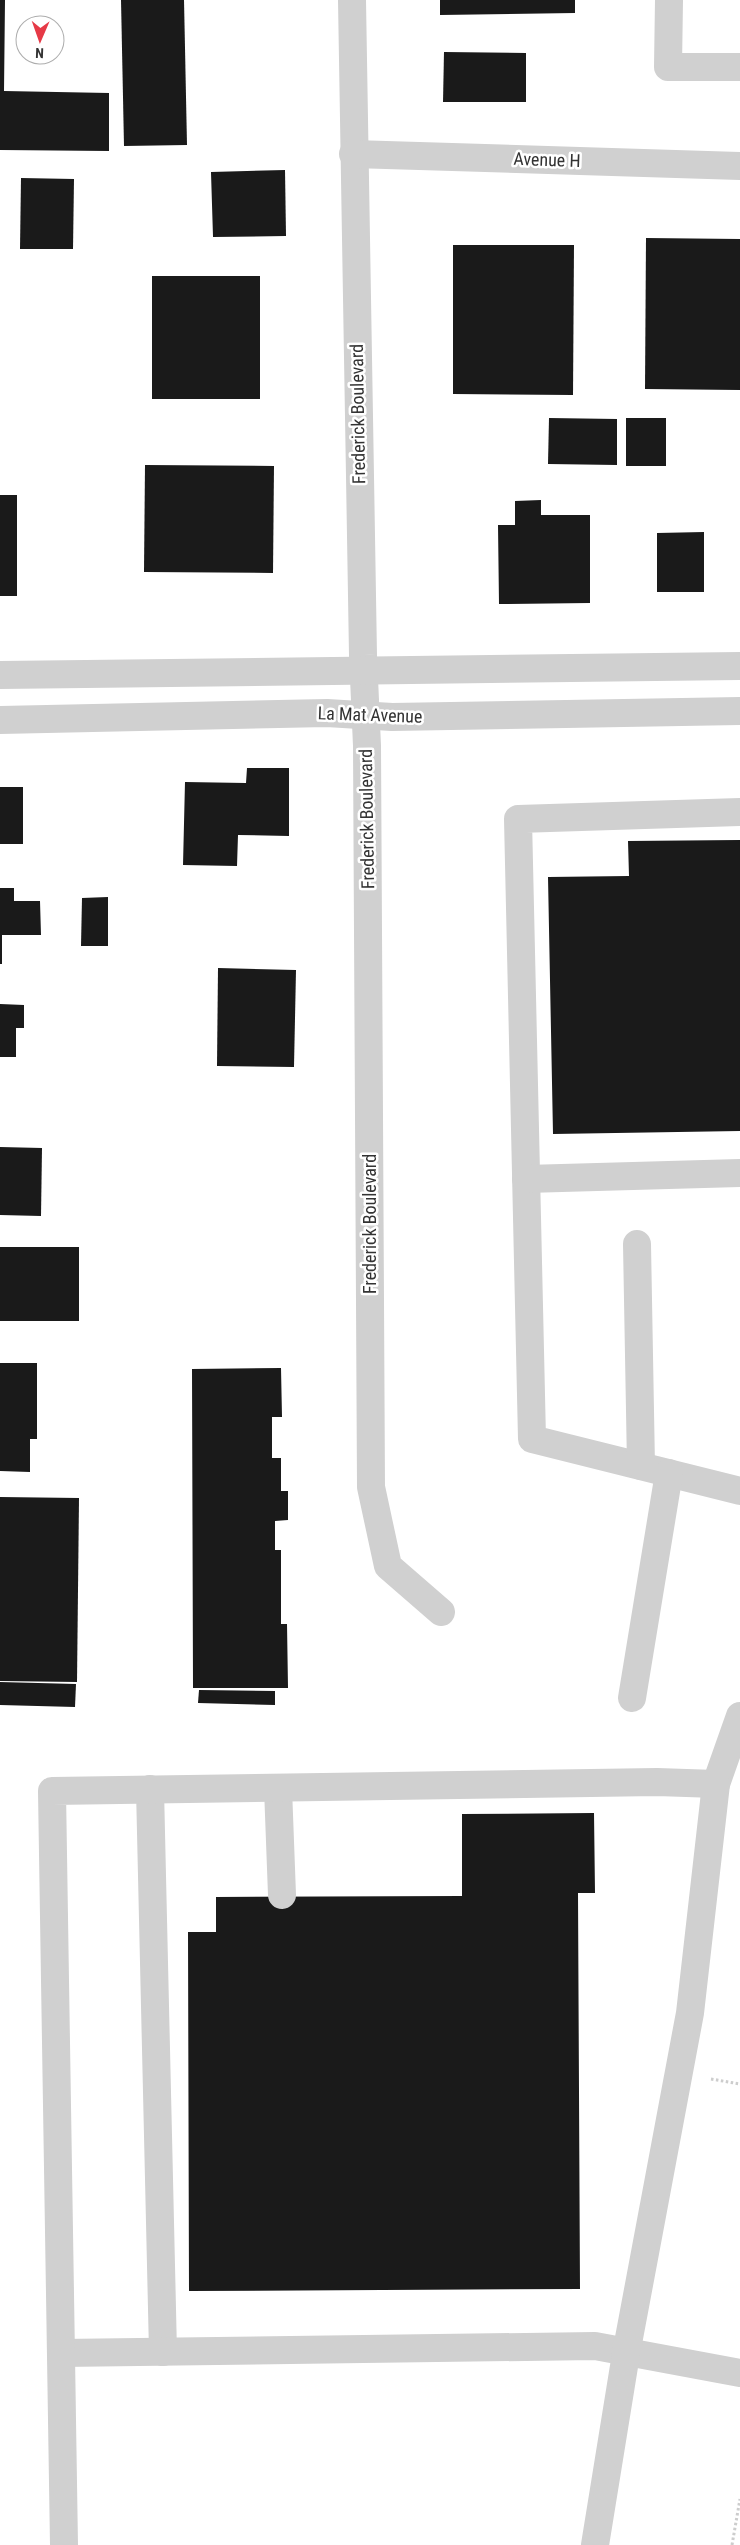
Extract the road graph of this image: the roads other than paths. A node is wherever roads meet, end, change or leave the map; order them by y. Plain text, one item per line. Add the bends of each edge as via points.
1 (352, 0) edge
2 (669, 0) edge
3 (740, 67) edge
4 (353, 154) junction
5 (740, 166) edge
6 (740, 666) edge
7 (363, 670) junction
8 (0, 675) edge
9 (740, 711) edge
10 (365, 716) junction
11 (0, 720) edge
12 (740, 812) edge
13 (740, 1173) edge
14 (526, 1179) junction
15 (637, 1244) dead end
16 (641, 1466) junction
17 (669, 1473) junction
18 (740, 1491) edge
19 (441, 1612) dead end
20 (632, 1698) dead end
21 (740, 1716) edge
22 (716, 1784) junction
23 (278, 1788) junction
24 (150, 1789) junction
25 (282, 1895) dead end
26 (163, 2352) junction
27 (61, 2353) junction
28 (626, 2354) junction
29 (740, 2373) edge
30 (64, 2545) edge
31 (595, 2545) edge

1 - 4 street, Frederick Boulevard
2 - 3 street via 668,67
4 - 5 street, Avenue H
4 - 7 street, Frederick Boulevard
6 - 7 street
7 - 8 street
7 - 10 street, Frederick Boulevard
9 - 10 street, La Mat Avenue
10 - 11 street, La Mat Avenue via 327,713
10 - 19 street, Frederick Boulevard via 371,1487 388,1566
12 - 14 street via 518,819
13 - 14 street
14 - 16 street via 532,1439
15 - 16 street
16 - 17 street
17 - 18 street
17 - 20 street
21 - 22 street
22 - 23 street via 657,1782
22 - 28 street via 690,2013
23 - 24 street
23 - 25 street
24 - 26 street
24 - 27 street via 52,1791
26 - 27 street
26 - 28 street via 594,2346
27 - 30 street
28 - 29 street
28 - 31 street

